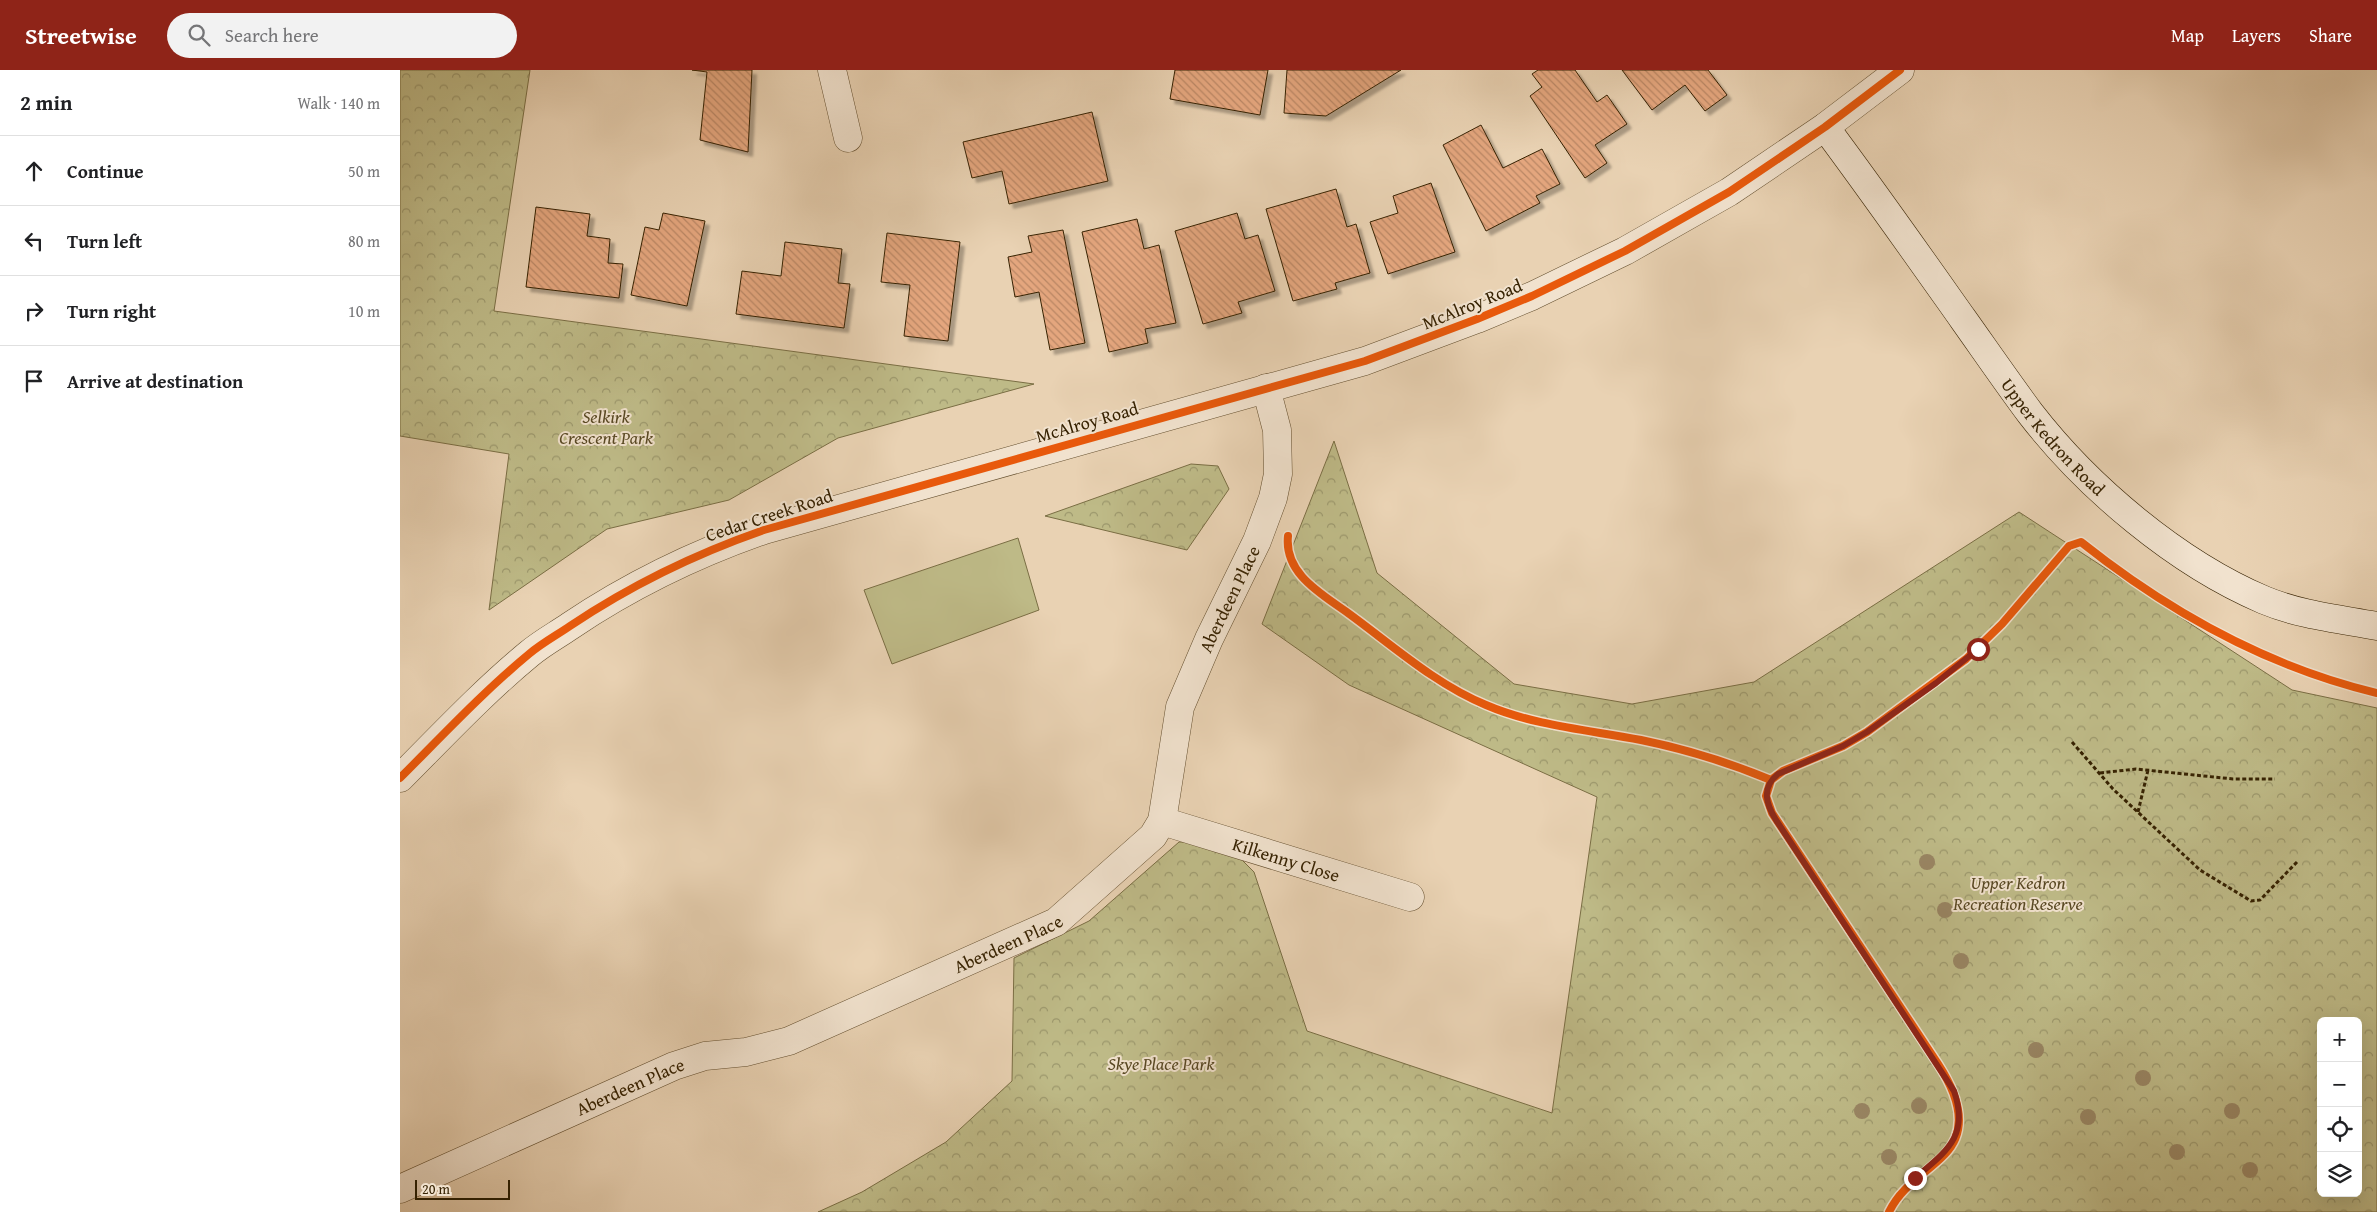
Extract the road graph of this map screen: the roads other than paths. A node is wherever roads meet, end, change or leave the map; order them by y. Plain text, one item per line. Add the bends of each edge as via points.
1 (832, 70) edge
2 (1900, 70) edge
3 (1825, 127) junction
4 (848, 138) dead end
5 (1266, 388) junction
6 (1009, 460) joint
7 (2377, 626) edge
8 (400, 778) edge
9 (1162, 821) junction
10 (1410, 897) dead end
11 (400, 1189) edge

1 - 4 street
2 - 3 street, McAlroy Road
3 - 5 street, McAlroy Road via 1678,222 1532,296 1365,361
3 - 7 street, Upper Kedron Road via 2031,414 2075,464 2150,534 2264,600 2307,613
5 - 6 street, McAlroy Road
5 - 9 street, Aberdeen Place via 1277,430 1278,474 1273,498 1257,541 1209,639 1180,708
6 - 8 street, Cedar Creek Road via 764,530 716,547 635,585 530,653
9 - 10 street, Kilkenny Close
9 - 11 street, Aberdeen Place via 1154,836 1056,922 789,1040 746,1052 705,1056 674,1066

